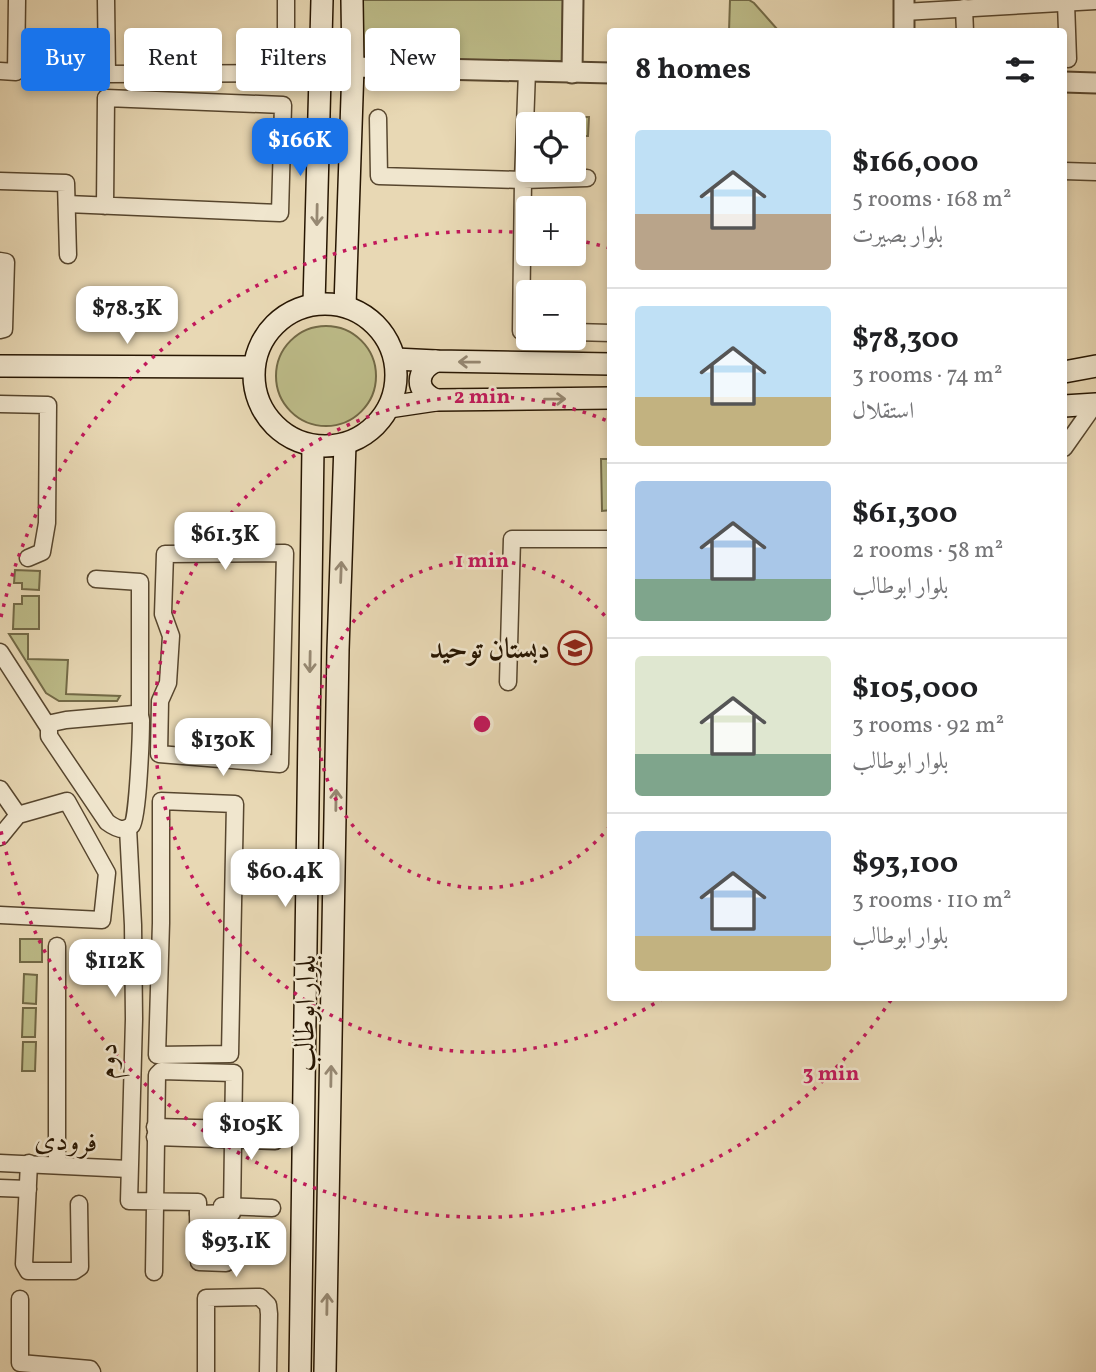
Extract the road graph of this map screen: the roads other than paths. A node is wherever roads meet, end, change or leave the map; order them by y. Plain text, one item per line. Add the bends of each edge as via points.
1 (17, 0) edge
2 (106, 0) edge
3 (286, 0) edge
4 (322, 0) edge
5 (352, 0) edge
6 (573, 0) edge
7 (1096, 2) edge
8 (1066, 3) junction
9 (904, 6) edge
10 (964, 8) junction
11 (322, 28) edge
12 (904, 28) edge
13 (965, 28) edge
14 (1067, 28) edge
15 (1067, 31) edge
16 (1068, 59) dead end
17 (353, 67) junction
18 (0, 71) edge
19 (527, 71) junction
20 (572, 73) junction
21 (607, 74) edge
22 (1067, 82) edge
23 (1096, 83) edge
24 (320, 91) edge
25 (525, 112) edge
26 (378, 118) dead end
27 (1067, 171) edge
28 (1096, 172) edge
29 (516, 180) edge
30 (0, 181) edge
31 (523, 182) edge
32 (67, 204) junction
33 (105, 206) junction
34 (68, 255) dead end
35 (0, 261) edge
36 (522, 280) edge
37 (314, 304) junction
38 (345, 306) junction
39 (0, 330) edge
40 (586, 332) edge
41 (607, 333) edge
42 (395, 359) junction
43 (436, 361) junction
44 (607, 364) edge
45 (0, 366) edge
46 (1096, 366) edge
47 (253, 367) junction
48 (1067, 371) edge
49 (607, 398) edge
50 (436, 400) junction
51 (0, 404) edge
52 (1095, 404) edge
53 (1067, 406) edge
54 (389, 407) junction
55 (345, 444) junction
56 (1067, 444) edge
57 (313, 447) junction
58 (607, 539) edge
59 (28, 558) dead end
60 (96, 579) dead end
61 (141, 651) junction
62 (0, 652) edge
63 (170, 652) junction
64 (508, 682) dead end
65 (140, 716) junction
66 (49, 728) junction
67 (0, 789) edge
68 (18, 815) junction
69 (128, 828) junction
70 (0, 837) edge
71 (0, 915) edge
72 (161, 923) junction
73 (133, 926) junction
74 (57, 946) dead end
75 (155, 1132) junction
76 (233, 1135) junction
77 (0, 1163) edge
78 (29, 1163) junction
79 (57, 1165) junction
80 (129, 1170) junction
81 (0, 1188) edge
82 (28, 1189) junction
83 (154, 1201) junction
84 (79, 1204) dead end
85 (272, 1208) dead end
86 (198, 1210) junction
87 (229, 1210) junction
88 (153, 1272) dead end
89 (20, 1299) dead end
90 (92, 1372) edge
91 (206, 1372) edge
92 (268, 1372) edge
93 (300, 1372) edge
94 (326, 1372) edge

1 - 18 street via 16,72
2 - 3 street via 107,74 286,73
4 - 11 main road
5 - 17 main road
6 - 20 street
7 - 8 street
8 - 10 street
8 - 14 street
9 - 10 street
9 - 12 street
10 - 13 street
15 - 16 street
17 - 19 street
17 - 38 main road
19 - 20 street
19 - 25 street
20 - 21 street
22 - 23 street
24 -> 37 main road
26 - 29 street via 379,176
27 - 28 street
30 - 32 street via 66,183
31 - 36 street
32 - 33 street
32 - 34 street
33 - 33 street via 106,98 283,105 280,213
35 - 39 street via 6,262 4,329
37 - 38 main road
37 - 47 main road via 280,319 262,341
38 - 42 main road via 377,326
40 - 41 street
42 - 43 main road
42 - 54 main road via 396,383
44 -> 43 main road
43 - 50 main road via 422,372 420,381 422,390
45 - 47 main road
46 - 48 main road
47 - 57 main road via 254,389 262,410 275,427
50 -> 49 main road
50 - 54 main road
51 - 59 street via 48,405 47,523 42,552
52 - 53 main road
52 - 56 street
54 - 55 main road via 363,436
55 - 57 main road
94 -> 55 main road, بلوار ابوطالب
57 -> 93 main road, بلوار ابوطالب
58 - 64 street via 512,539
60 - 61 street, دوم via 140,582
61 - 63 street
61 - 65 street, دوم
62 - 66 street
63 - 63 street via 168,683 160,701 159,754 280,764 285,553 164,554 163,614 171,636
65 - 66 street via 66,720
65 - 69 street, دوم via 136,807
66 - 69 street via 49,736 107,822
67 - 68 street
68 - 70 street
68 - 71 street via 67,802 107,873 102,920
69 - 73 street, دوم
72 - 72 street via 161,801 235,804 230,1054 157,1055
72 - 73 street
73 - 80 street, دوم
74 - 79 street
75 - 76 street
75 - 76 street via 157,1075 162,1071 234,1073
75 - 83 street
76 - 87 street
77 - 78 street, فرودی
78 - 79 street, فرودی
78 - 82 street
79 - 80 street, فرودی
80 - 83 street, دوم via 128,1201
81 - 82 street
82 - 84 street via 24,1264 28,1271 74,1271 80,1267
83 - 86 street via 198,1202
83 - 88 street
85 - 87 street
86 - 87 street
86 - 87 street via 199,1262 226,1263
89 - 90 street via 20,1363
91 - 92 street via 206,1298 260,1297 269,1314

